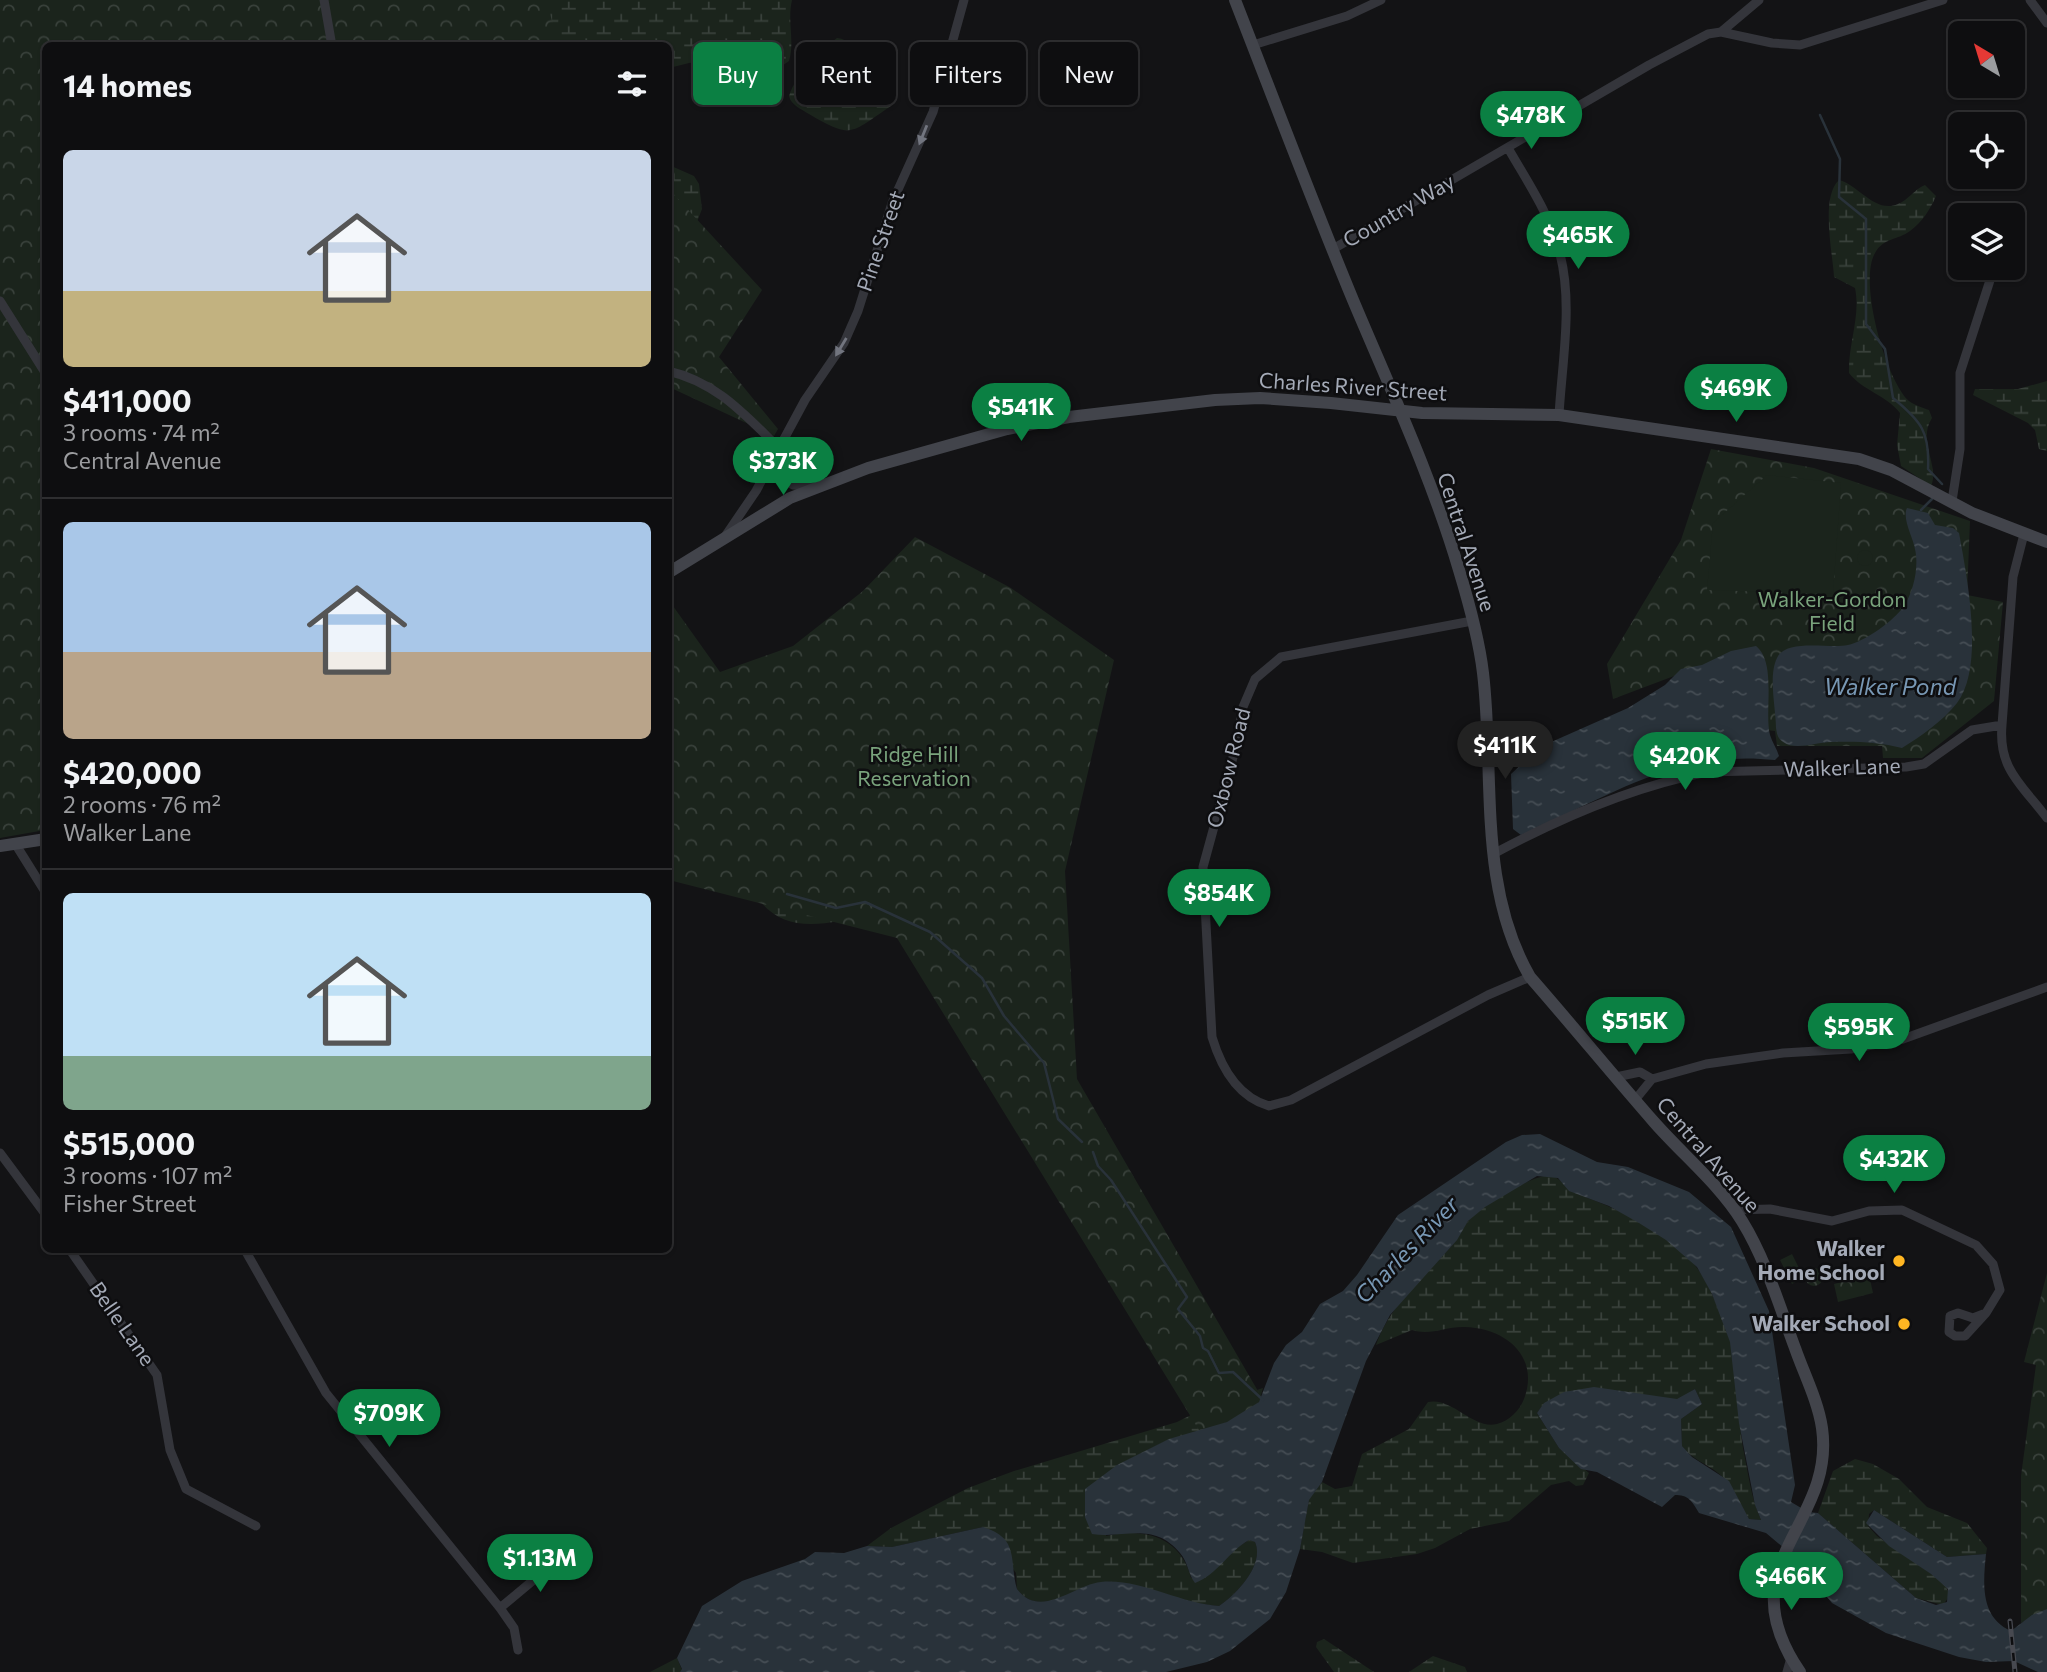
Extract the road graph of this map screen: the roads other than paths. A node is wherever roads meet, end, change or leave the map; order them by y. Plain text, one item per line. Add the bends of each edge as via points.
1 (324, 0) edge
2 (964, 0) edge
3 (1235, 0) edge
4 (1381, 0) edge
5 (1759, 0) edge
6 (1943, 0) edge
7 (2030, 0) edge
8 (2047, 23) edge
9 (1721, 32) junction
10 (330, 42) edge
11 (1252, 45) junction
12 (1508, 148) junction
13 (1333, 249) junction
14 (1990, 280) edge
15 (0, 301) edge
16 (42, 368) edge
17 (672, 372) edge
18 (1399, 410) junction
19 (1559, 415) junction
20 (778, 447) junction
21 (767, 468) junction
22 (814, 487) junction
23 (1952, 501) junction
24 (2024, 534) junction
25 (723, 539) junction
26 (2047, 542) edge
27 (672, 571) edge
28 (1472, 621) junction
29 (2002, 725) junction
30 (2047, 818) edge
31 (42, 840) edge
32 (16, 845) junction
33 (0, 846) edge
34 (1495, 853) junction
35 (42, 887) edge
36 (1530, 977) junction
37 (2047, 987) edge
38 (1616, 1077) junction
39 (1652, 1079) junction
40 (1635, 1100) junction
41 (0, 1153) edge
42 (42, 1210) edge
43 (1734, 1210) junction
44 (71, 1253) edge
45 (246, 1253) edge
46 (1986, 1312) dead end
47 (256, 1525) dead end
48 (561, 1557) dead end
49 (500, 1608) junction
50 (518, 1650) dead end
51 (1791, 1658) junction
52 (1787, 1672) edge
53 (1800, 1672) edge

1 - 10 street
2 -> 20 street, Pine Street via 933,112 892,203 858,311 844,343
3 - 11 main road, Central Avenue
4 - 11 street via 1347,16
5 - 9 street, Country Way
6 - 9 street via 1800,45
7 - 8 street
9 - 12 street, Country Way via 1708,34 1649,65
11 - 13 main road, Central Avenue
12 - 13 street, Country Way
12 - 19 street via 1539,202 1560,254 1565,314
13 - 18 main road, Central Avenue
14 - 23 street via 1960,373 1960,449
15 - 16 street
17 - 20 street via 720,392
18 - 19 main road, Charles River Street
18 - 22 main road, Charles River Street via 1260,398 1108,412 1007,429
18 - 28 main road, Central Avenue via 1459,569
19 - 23 main road, Charles River Street via 1859,459
20 - 21 street, Pine Street
21 - 22 street via 793,485
21 - 25 street, Pine Street
22 - 25 main road, Charles River Street
23 - 24 main road, Charles River Street
24 - 26 main road, Charles River Street
24 - 29 street via 2012,577
25 - 27 main road, Charles River Street
28 - 34 main road, Central Avenue via 1483,672
28 - 36 street, Oxbow Road via 1281,657 1255,679 1243,706 1203,867 1212,1037 1219,1061 1246,1095 1269,1106 1291,1100
29 - 30 street via 2004,762
29 - 34 street, Walker Lane via 1972,730 1924,764 1906,767 1707,772 1677,778 1587,809
31 - 32 main road
32 - 33 main road
32 - 35 street
34 - 36 main road, Central Avenue via 1507,928
36 - 38 main road, Central Avenue
37 - 39 street via 1903,1039 1840,1051 1729,1060
38 - 39 street via 1640,1072
38 - 40 main road, Central Avenue
39 - 40 street
40 - 43 main road, Central Avenue
41 - 42 street
43 - 46 street via 1770,1209 1832,1221 1869,1211 1902,1209 1976,1245 1993,1264 2000,1290
43 - 51 main road, Central Avenue via 1765,1268 1822,1429 1820,1469 1774,1583 1772,1607
44 - 47 street, Belle Lane via 157,1375 170,1450 186,1489
45 - 49 street via 326,1393
48 - 49 street
49 - 50 street via 514,1628
51 - 52 street
51 - 53 main road, Central Avenue

